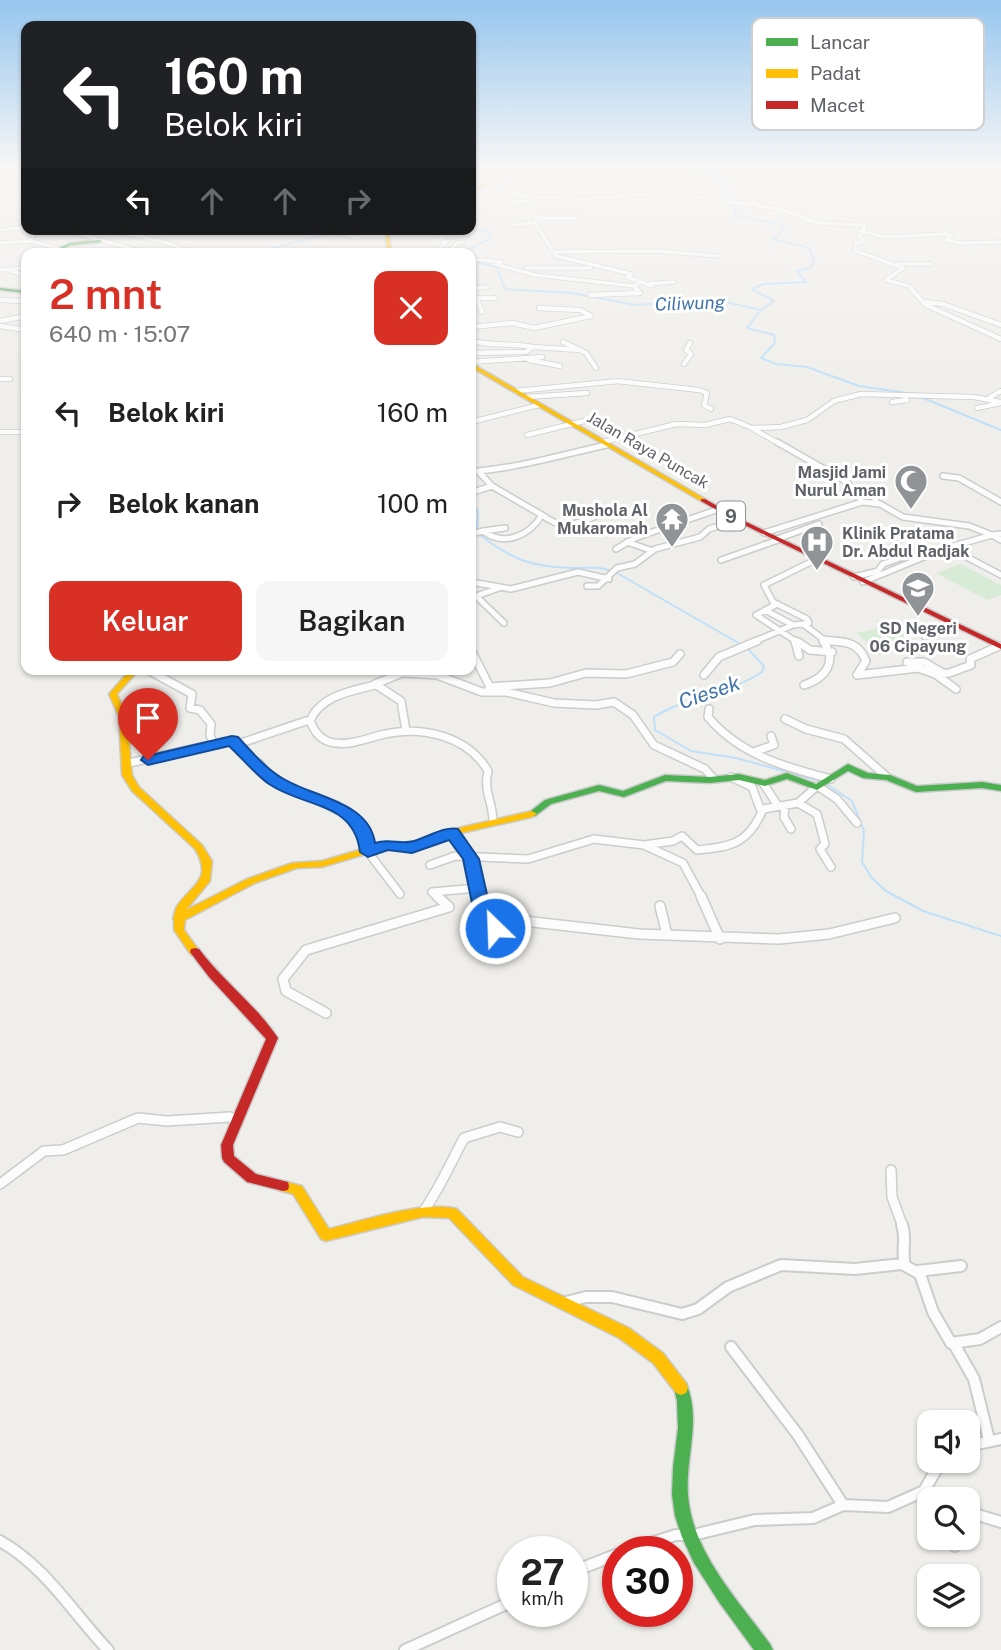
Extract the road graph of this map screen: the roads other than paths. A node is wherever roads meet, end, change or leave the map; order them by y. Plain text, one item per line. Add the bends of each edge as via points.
1 (550, 247) edge
2 (858, 247) edge
3 (553, 252) junction
4 (718, 256) dead end
5 (476, 258) edge
6 (0, 263) edge
7 (495, 264) dead end
8 (894, 264) junction
9 (931, 264) dead end
10 (595, 267) junction
11 (5, 270) edge
12 (674, 282) dead end
13 (643, 284) junction
14 (21, 285) edge
15 (476, 285) edge
16 (634, 286) junction
17 (652, 286) dead end
18 (0, 287) edge
19 (488, 287) dead end
20 (21, 291) edge
21 (590, 295) dead end
22 (495, 298) dead end
23 (477, 299) joint
24 (21, 301) edge
25 (925, 302) junction
26 (0, 303) edge
27 (539, 308) dead end
28 (970, 309) dead end
29 (482, 312) dead end
30 (966, 314) junction
31 (21, 318) edge
32 (0, 324) edge
33 (1001, 325) edge
34 (476, 327) edge
35 (21, 328) edge
36 (534, 328) junction
37 (21, 330) edge
38 (540, 332) dead end
39 (12, 333) dead end
40 (510, 338) dead end
41 (1001, 339) edge
42 (476, 342) edge
43 (563, 342) dead end
44 (690, 343) dead end
45 (519, 344) junction
46 (533, 347) junction
47 (581, 350) junction
48 (476, 353) edge
49 (542, 357) dead end
50 (518, 358) junction
51 (476, 363) edge
52 (684, 364) dead end
53 (560, 366) dead end
54 (476, 367) edge
55 (596, 368) dead end
56 (0, 379) edge
57 (10, 379) dead end
58 (516, 391) junction
59 (1001, 391) edge
60 (587, 393) dead end
61 (903, 395) junction
62 (526, 397) junction
63 (989, 398) junction
64 (892, 402) dead end
65 (1001, 402) edge
66 (539, 405) junction
67 (977, 408) dead end
68 (711, 409) dead end
69 (596, 418) dead end
70 (476, 421) edge
71 (572, 425) junction
72 (752, 428) junction
73 (0, 432) edge
74 (21, 432) edge
75 (527, 435) dead end
76 (605, 443) junction
77 (943, 476) dead end
78 (492, 486) junction
79 (870, 490) dead end
80 (476, 491) edge
81 (862, 502) junction
82 (1001, 502) edge
83 (877, 503) junction
84 (719, 509) junction
85 (541, 515) junction
86 (594, 517) dead end
87 (738, 520) junction
88 (819, 524) dead end
89 (505, 528) dead end
90 (476, 532) edge
91 (764, 533) junction
92 (1001, 534) edge
93 (992, 535) junction
94 (777, 540) junction
95 (1001, 540) edge
96 (627, 542) junction
97 (616, 549) dead end
98 (943, 550) junction
99 (653, 551) junction
100 (900, 558) dead end
101 (817, 559) junction
102 (721, 560) dead end
103 (1001, 575) edge
104 (609, 578) junction
105 (859, 580) junction
106 (476, 583) edge
107 (587, 586) dead end
108 (500, 588) junction
109 (777, 604) junction
110 (765, 610) junction
111 (504, 623) dead end
112 (803, 624) junction
113 (793, 625) junction
114 (959, 627) junction
115 (781, 629) junction
116 (925, 637) dead end
117 (822, 639) junction
118 (797, 642) junction
119 (1000, 646) edge
120 (832, 652) junction
121 (680, 654) dead end
122 (799, 656) dead end
123 (476, 660) edge
124 (907, 662) dead end
125 (938, 673) junction
126 (130, 675) edge
127 (157, 675) edge
128 (393, 675) edge
129 (437, 675) edge
130 (704, 675) dead end
131 (375, 685) junction
132 (804, 685) dead end
133 (490, 687) junction
134 (956, 689) dead end
135 (478, 691) junction
136 (709, 709) dead end
137 (785, 719) dead end
138 (310, 721) junction
139 (406, 731) junction
140 (771, 736) dead end
141 (238, 744) junction
142 (214, 745) junction
143 (756, 751) junction
144 (125, 764) junction
145 (730, 776) junction
146 (887, 777) junction
147 (714, 779) junction
148 (763, 783) junction
149 (823, 784) junction
150 (1001, 788) edge
151 (798, 803) junction
152 (781, 807) junction
153 (761, 811) junction
154 (492, 822) junction
155 (857, 823) dead end
156 (791, 828) dead end
157 (453, 833) junction
158 (643, 845) junction
159 (368, 852) junction
160 (469, 856) junction
161 (430, 865) dead end
162 (831, 867) dead end
163 (477, 888) junction
164 (400, 894) dead end
165 (660, 906) dead end
166 (895, 918) dead end
167 (177, 919) junction
168 (492, 923) junction
169 (667, 935) junction
170 (720, 939) junction
171 (508, 951) dead end
172 (326, 1013) dead end
173 (237, 1122) junction
174 (518, 1132) dead end
175 (891, 1170) dead end
176 (0, 1184) edge
177 (423, 1212) junction
178 (905, 1265) junction
179 (961, 1266) dead end
180 (918, 1271) junction
181 (564, 1303) junction
182 (1001, 1327) edge
183 (954, 1344) junction
184 (731, 1347) dead end
185 (995, 1439) edge
186 (917, 1494) edge
187 (843, 1505) junction
188 (980, 1516) edge
189 (1001, 1522) edge
190 (693, 1535) junction
191 (673, 1536) edge
192 (0, 1541) edge
193 (497, 1608) edge
194 (108, 1650) edge
195 (405, 1650) edge
196 (764, 1650) edge

1 - 3 street
2 - 8 street via 856,251
3 - 4 street via 642,248
3 - 10 street
5 - 10 street via 534,268
6 - 11 street
7 - 16 street via 535,275
8 - 9 street
8 - 25 street via 902,268 887,280 909,286
10 - 13 street via 631,273 634,275 627,277
12 - 13 street
13 - 16 street
13 - 17 street
14 - 18 main road
15 - 19 street
16 - 21 street via 640,293
18 - 20 main road
22 - 23 street
23 - 29 street
24 - 26 street
25 - 30 street
25 - 41 street
27 - 36 street via 580,310 591,316
28 - 30 street
30 - 33 street
31 - 32 street
32 - 35 street
34 - 36 street via 513,323
36 - 38 street
37 - 39 street
40 - 45 street
42 - 45 street via 496,348
43 - 47 street
44 - 52 street via 686,350 691,354
45 - 46 street
46 - 47 street via 542,344 565,352
46 - 48 street via 521,352
47 - 55 street
49 - 50 street
50 - 51 street
50 - 53 street
54 - 58 main road, Jalan Raya Puncak / 9
56 - 57 street
58 - 62 main road, Jalan Raya Puncak / 9
58 - 68 street via 620,380 699,390 707,393 704,405
59 - 63 street
60 - 62 street
61 - 63 street
61 - 64 street via 907,400
61 - 72 street via 859,395 834,401 807,420
62 - 66 main road, Jalan Raya Puncak / 9
63 - 65 street
65 - 67 street
66 - 70 street
66 - 71 main road, Jalan Raya Puncak / 9
69 - 71 street
71 - 75 street
71 - 76 main road, Jalan Raya Puncak / 9
72 - 76 street via 730,419 705,425 676,424
72 - 81 street via 847,482
73 - 74 street
76 - 78 street via 514,468 478,471
76 - 84 main road, Jalan Raya Puncak / 9
77 - 82 street via 959,478
78 - 80 street
78 - 85 street
79 - 83 street
81 - 83 street
81 - 91 street
83 - 93 street via 903,517 970,526
84 - 87 main road, Jalan Raya Puncak / 9
84 - 96 street
85 - 86 street via 568,527
85 - 90 street via 529,531 499,541
87 - 91 main road, Jalan Raya Puncak / 9
87 - 99 street
88 - 94 street
89 - 90 street
91 - 94 main road, Jalan Raya Puncak / 9
92 - 93 street
93 - 95 street
93 - 98 street
94 - 101 main road, Jalan Raya Puncak / 9
94 - 102 street
96 - 97 street
96 - 99 street
98 - 103 street
98 - 105 street
99 - 104 street via 635,564 615,569
100 - 105 street
101 - 105 main road, Jalan Raya Puncak / 9
101 - 109 street via 764,584
104 - 107 street
104 - 108 street via 578,572 535,585
105 - 114 main road, Jalan Raya Puncak / 9
106 - 108 street
108 - 111 street via 476,597
109 - 110 street
109 - 112 street via 804,616 809,623
110 - 113 street
110 - 115 street via 756,615
112 - 113 street
112 - 117 street
113 - 115 street
114 - 116 street
114 - 119 main road, Jalan Raya Puncak / 9
115 - 118 street
115 - 130 street via 717,658
117 - 120 street
117 - 125 street via 846,639 862,650 866,663 857,675 918,668
118 - 120 street via 806,649
118 - 122 street
119 - 125 street via 970,659 971,665 958,671
120 - 132 street via 826,674
121 - 133 street via 673,662 622,674 586,673 550,682
123 - 133 street
124 - 125 street via 924,662
125 - 134 street
126 - 144 main road via 113,694 123,717
127 - 142 street via 192,694 190,708 200,710 211,724
128 - 131 street
129 - 135 street
131 - 138 street via 319,706
131 - 139 street via 401,701
133 - 135 street
135 - 147 street via 554,703 614,702 633,715 654,745 705,769
136 - 143 street via 708,717 717,729
137 - 146 street via 805,731 848,742
138 - 139 street via 319,738 341,745
138 - 141 street
139 - 154 street via 454,740 482,761 488,771 484,787 493,807
140 - 143 street via 774,745
141 - 142 street via 232,740
141 - 159 street via 273,780 344,810 365,830
142 - 144 street
143 - 149 street via 777,766
144 - 167 main road via 135,789 199,847 207,861 207,877
145 - 147 main road
145 - 148 main road
145 - 153 street via 752,787
146 - 149 main road via 866,776 848,767
146 - 150 main road via 916,789
147 - 154 main road via 665,778 624,794 599,788 548,802 533,814
148 - 149 main road via 787,776
148 - 152 street
149 - 151 street
149 - 155 street
151 - 152 street
151 - 162 street via 817,814 825,844 820,849
152 - 153 street
152 - 156 street
153 - 158 street via 752,832 724,848 698,850 682,836
154 - 157 main road
157 - 159 main road via 412,848 386,845
157 - 160 street
158 - 160 street via 594,839 528,859
158 - 170 street via 683,863
159 - 164 street
159 - 167 main road via 281,870
160 - 161 street
160 - 163 street
163 - 168 street via 483,913
163 - 172 street via 432,892 449,907 306,950 284,979 286,991
165 - 169 street
166 - 170 street via 829,934
167 - 173 main road via 185,940 207,970 251,1010 272,1038
168 - 169 street via 515,920
168 - 171 street via 492,936
169 - 170 street
173 - 176 street via 230,1117 138,1118 63,1150 44,1151
173 - 177 main road via 227,1145 232,1164 252,1178 297,1190 323,1234
174 - 177 street via 500,1128 464,1138 445,1180
175 - 178 street via 892,1197 906,1236
177 - 181 main road via 452,1213 509,1274
178 - 180 street
178 - 181 street via 855,1269 781,1265 728,1287 698,1309 682,1314 612,1297
179 - 180 street
180 - 183 street via 933,1312
181 - 190 main road via 633,1341 666,1366 680,1385 686,1423 680,1496
182 - 183 street via 980,1339
183 - 185 street via 974,1379
184 - 187 street via 798,1435
186 - 187 street via 882,1508
187 - 190 street via 813,1518 755,1520
188 - 189 street
190 - 191 street
190 - 196 main road via 721,1590
192 - 194 street via 16,1549 42,1574
193 - 195 street

